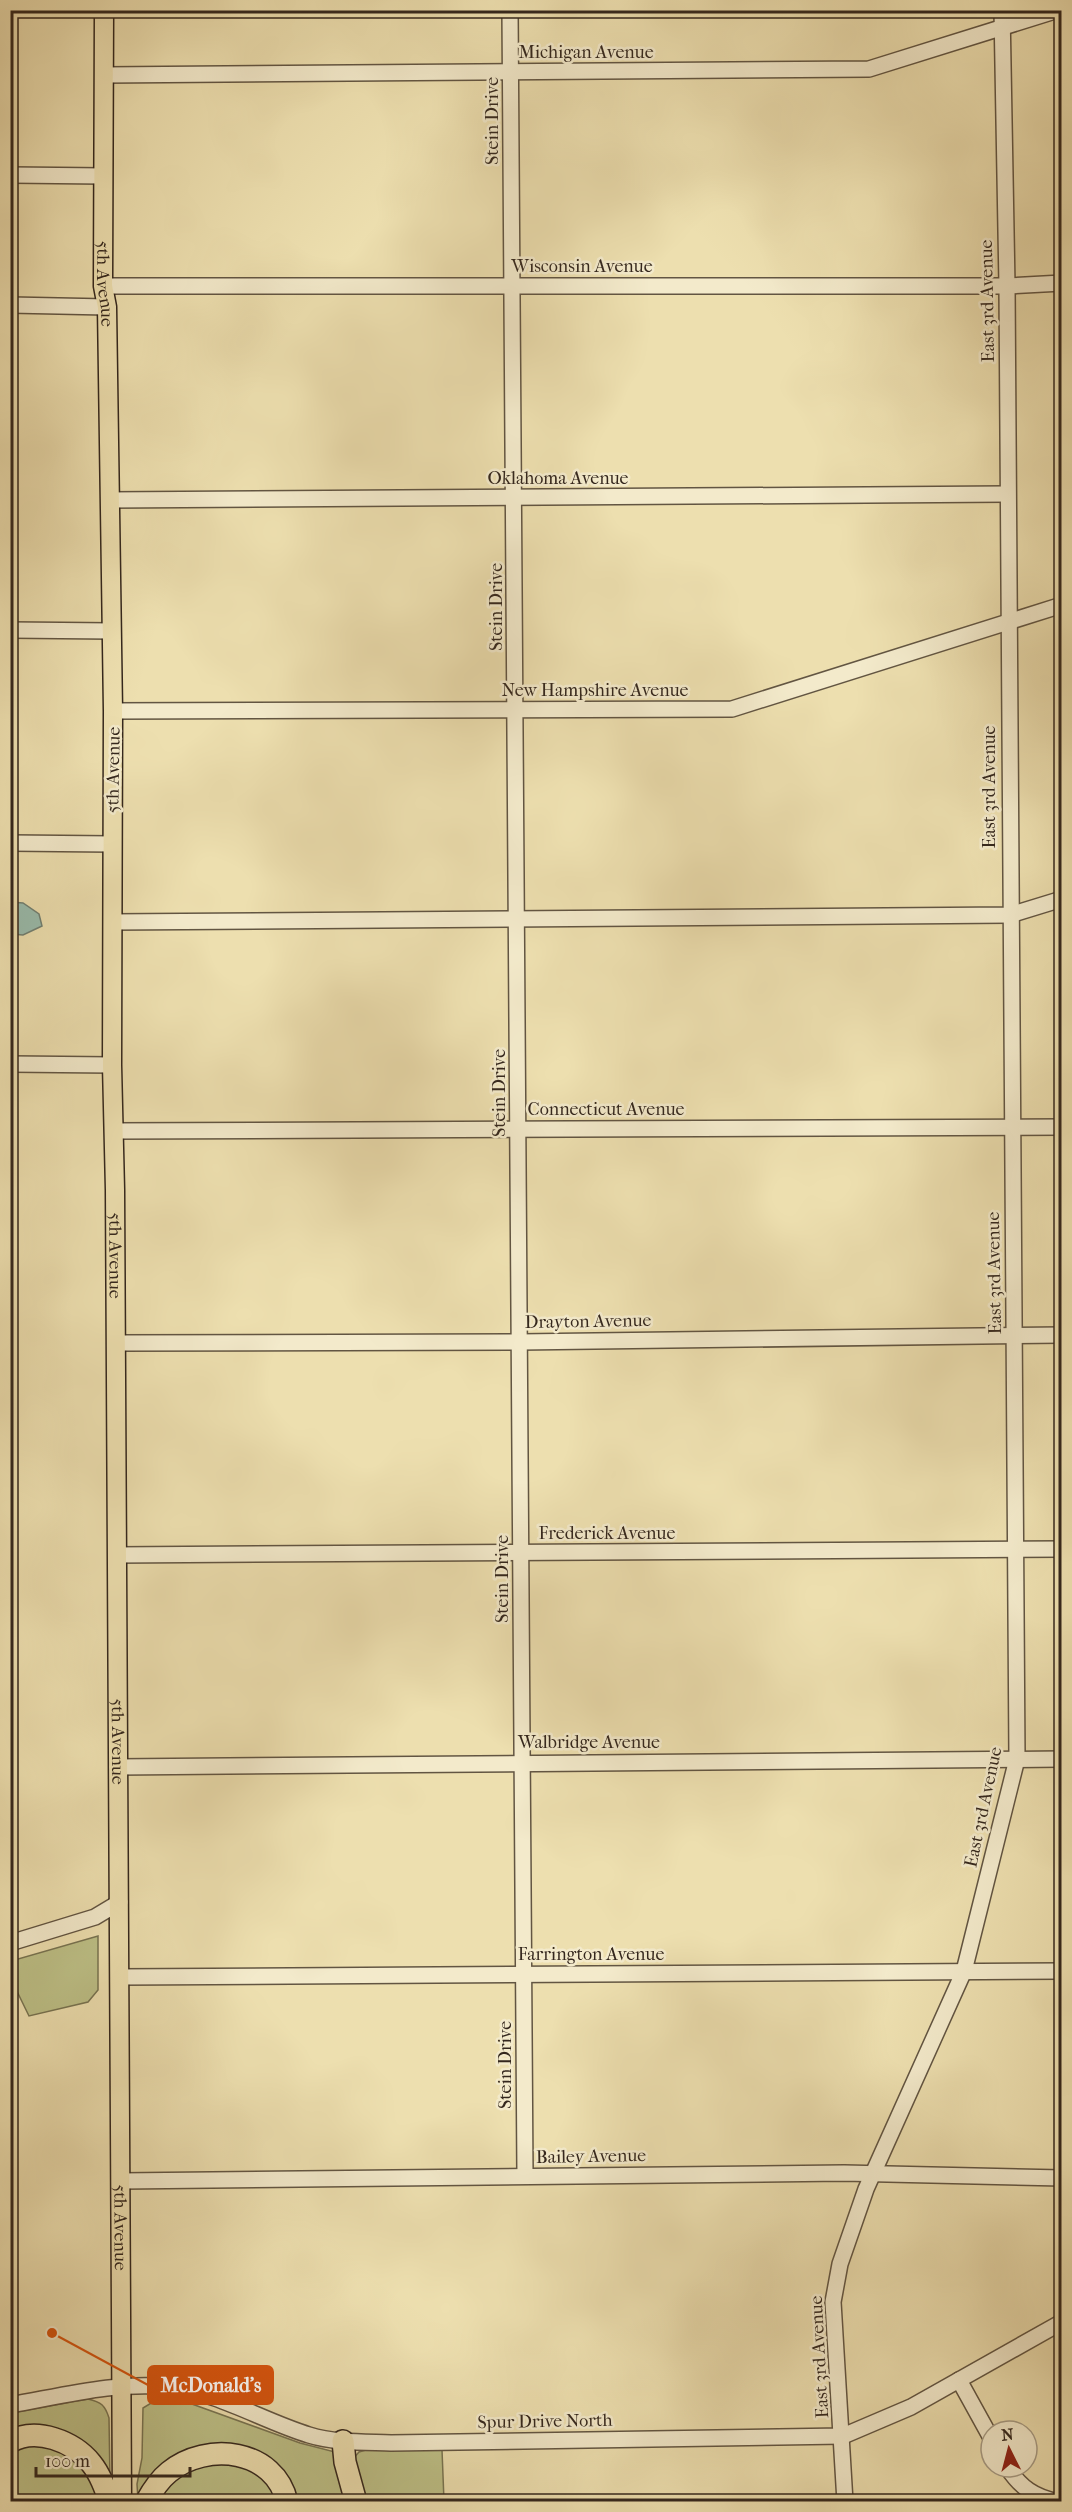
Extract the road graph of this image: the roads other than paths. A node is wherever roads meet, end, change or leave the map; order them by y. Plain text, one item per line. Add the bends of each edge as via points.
1 (104, 10) edge
2 (510, 10) edge
3 (1002, 10) edge
4 (1058, 10) edge
5 (1003, 27) junction
6 (511, 72) junction
7 (105, 75) junction
8 (10, 176) edge
9 (104, 177) junction
10 (1062, 283) edge
11 (513, 285) junction
12 (103, 286) junction
13 (1007, 286) junction
14 (10, 305) edge
15 (107, 308) junction
16 (1008, 494) junction
17 (515, 498) junction
18 (109, 500) junction
19 (1062, 605) edge
20 (1008, 622) junction
21 (10, 630) edge
22 (112, 631) junction
23 (516, 710) junction
24 (113, 711) junction
25 (10, 843) edge
26 (112, 844) junction
27 (1062, 899) edge
28 (1010, 915) junction
29 (518, 919) junction
30 (112, 922) junction
31 (10, 1064) edge
32 (112, 1065) junction
33 (1062, 1127) edge
34 (519, 1128) junction
35 (1012, 1128) junction
36 (114, 1131) junction
37 (1015, 1335) junction
38 (1062, 1335) edge
39 (520, 1342) junction
40 (115, 1343) junction
41 (1014, 1550) junction
42 (1062, 1550) edge
43 (521, 1553) junction
44 (116, 1556) junction
45 (1017, 1759) junction
46 (1062, 1759) edge
47 (522, 1762) junction
48 (117, 1767) junction
49 (120, 1902) junction
50 (10, 1943) edge
51 (964, 1971) junction
52 (1062, 1971) edge
53 (525, 1974) junction
54 (120, 1977) junction
55 (873, 2173) junction
56 (525, 2176) junction
57 (1062, 2178) edge
58 (122, 2181) junction
59 (1062, 2322) edge
60 (959, 2380) junction
61 (122, 2387) junction
62 (10, 2405) edge
63 (981, 2419) edge
64 (843, 2436) junction
65 (343, 2441) junction
66 (10, 2442) edge
67 (1015, 2479) edge
68 (110, 2502) edge
69 (122, 2502) edge
70 (146, 2502) edge
71 (287, 2502) edge
72 (356, 2502) edge
73 (845, 2502) edge
74 (1060, 2502) edge

1 - 7 main road, 5th Avenue
2 - 6 street, Stein Drive
3 - 5 street, East 3rd Avenue
4 - 5 street, Michigan Avenue
5 - 6 street, Michigan Avenue via 869,69
5 - 13 street, East 3rd Avenue
6 - 7 street, Michigan Avenue
6 - 11 street, Stein Drive
7 - 9 main road, 5th Avenue
8 - 9 street
9 - 12 main road, 5th Avenue
10 - 13 street, Wisconsin Avenue
11 - 12 street, Wisconsin Avenue
11 - 13 street, Wisconsin Avenue
11 - 17 street, Stein Drive
12 - 15 main road, 5th Avenue
13 - 16 street, East 3rd Avenue
14 - 15 street
15 - 18 main road, 5th Avenue
16 - 17 street, Oklahoma Avenue
16 - 20 street, East 3rd Avenue
17 - 18 street, Oklahoma Avenue
17 - 23 street, Stein Drive
18 - 22 main road, 5th Avenue
19 - 20 street, New Hampshire Avenue
20 - 23 street, New Hampshire Avenue via 732,709
20 - 28 street, East 3rd Avenue
21 - 22 street
22 - 24 main road, 5th Avenue
23 - 24 street, New Hampshire Avenue
23 - 29 street, Stein Drive
24 - 26 main road, 5th Avenue
25 - 26 street
26 - 30 main road, 5th Avenue
27 - 28 street
28 - 29 street
28 - 35 street, East 3rd Avenue
29 - 30 street
29 - 34 street, Stein Drive
30 - 32 main road, 5th Avenue
31 - 32 street
32 - 36 main road, 5th Avenue
33 - 35 street, Connecticut Avenue
34 - 35 street, Connecticut Avenue
34 - 36 street, Connecticut Avenue
34 - 39 street, Stein Drive
35 - 37 street, East 3rd Avenue
36 - 40 main road, 5th Avenue
37 - 38 street, Drayton Avenue
37 - 39 street, Drayton Avenue
37 - 41 street, East 3rd Avenue
39 - 40 street, Drayton Avenue
39 - 43 street, Stein Drive
40 - 44 main road, 5th Avenue
41 - 42 street, Frederick Avenue
41 - 43 street, Frederick Avenue
41 - 45 street, East 3rd Avenue
43 - 44 street, Frederick Avenue
43 - 47 street, Stein Drive
44 - 48 main road, 5th Avenue
45 - 46 street, Walbridge Avenue
45 - 47 street, Walbridge Avenue
45 - 51 street, East 3rd Avenue
47 - 48 street, Walbridge Avenue
47 - 53 street, Stein Drive
48 - 49 main road, 5th Avenue
49 - 50 street via 95,1917
49 - 54 main road, 5th Avenue
51 - 52 street, Farrington Avenue
51 - 53 street, Farrington Avenue
51 - 55 street, East 3rd Avenue
53 - 54 street, Farrington Avenue
53 - 56 street, Stein Drive
54 - 58 main road, 5th Avenue
55 - 56 street, Bailey Avenue
55 - 57 street, Bailey Avenue
55 - 64 street, East 3rd Avenue via 840,2264 833,2302
56 - 58 street, Bailey Avenue
58 - 61 main road, 5th Avenue
59 - 60 street, Spur Drive North
60 - 63 street
60 - 64 street, Spur Drive North via 911,2407
61 - 62 street, Spur Drive North
61 - 65 street, Spur Drive North via 169,2387 199,2392 311,2436
61 - 69 main road, 5th Avenue
64 - 65 street, Spur Drive North
64 - 73 street, East 3rd Avenue
65 - 72 highway
66 - 68 highway via 38,2435 76,2449 91,2463
67 - 74 street via 1039,2498
70 - 71 highway via 169,2472 209,2454 255,2460 284,2487

